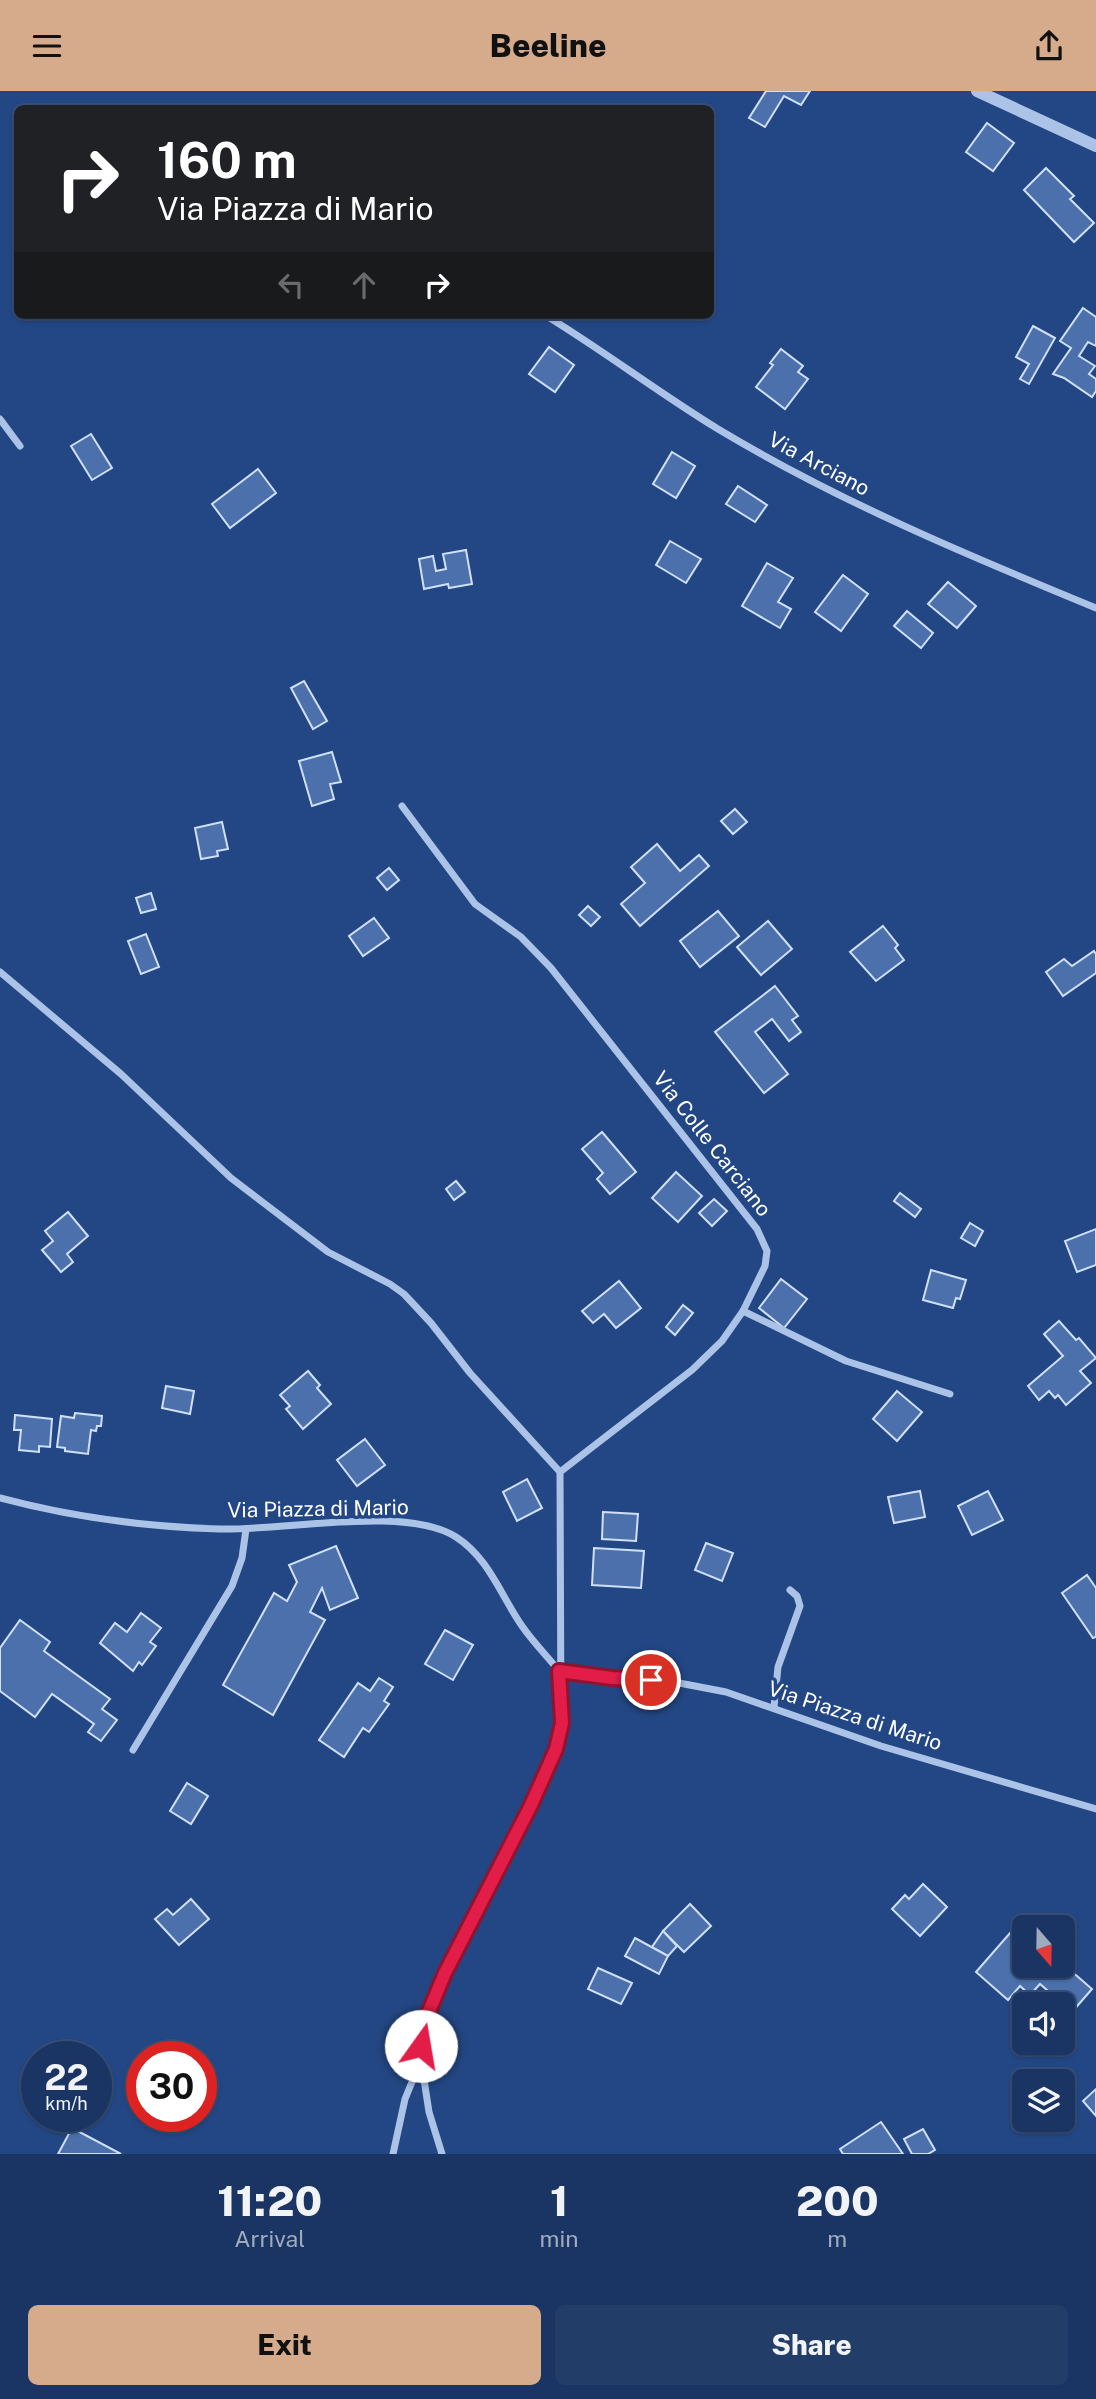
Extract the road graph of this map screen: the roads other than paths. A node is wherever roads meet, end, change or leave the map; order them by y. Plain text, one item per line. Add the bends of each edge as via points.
1 (976, 91) edge
2 (1096, 146) edge
3 (551, 319) edge
4 (0, 419) edge
5 (20, 446) dead end
6 (1096, 608) edge
7 (402, 806) dead end
8 (0, 972) edge
9 (743, 1311) junction
10 (950, 1394) dead end
11 (560, 1472) junction
12 (0, 1498) edge
13 (246, 1529) junction
14 (790, 1590) dead end
15 (559, 1671) junction
16 (774, 1707) junction
17 (134, 1750) dead end
18 (1096, 1809) edge
19 (421, 2060) junction
20 (393, 2154) edge
21 (442, 2154) edge

1 - 2 street
3 - 6 street, Via Arciano via 717,428 812,480 914,532
4 - 5 street
7 - 9 street, Via Colle Carciano via 475,904 529,944 551,968 761,1236 766,1262
8 - 11 street via 121,1074 231,1178 328,1252 404,1294
9 - 10 street via 846,1361
9 - 11 street, Via Colle Carciano via 698,1365
11 - 15 street
12 - 13 street, Via Piazza di Mario via 94,1516
13 - 15 street, Via Piazza di Mario via 390,1522 425,1525 449,1534 475,1553 522,1627
13 - 17 street via 232,1586
14 - 16 street via 799,1601 799,1612 778,1667
15 - 16 street, Via Piazza di Mario via 699,1685
15 - 19 street via 562,1723 556,1749 436,1994 423,2030
16 - 18 street, Via Piazza di Mario via 869,1742
19 - 20 street via 405,2099
19 - 21 street via 429,2112

